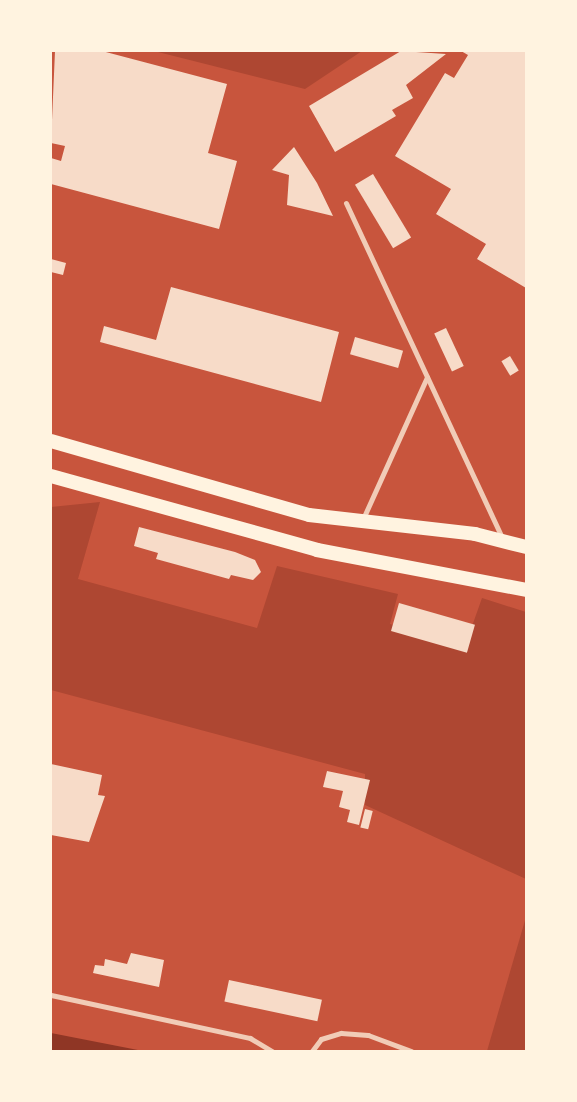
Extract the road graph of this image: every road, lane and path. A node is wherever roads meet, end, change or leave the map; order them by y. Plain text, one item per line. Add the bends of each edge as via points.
1 (346, 203) dead end
2 (427, 377) junction
3 (51, 441) edge
4 (51, 476) edge
5 (361, 521) junction
6 (504, 541) junction
7 (526, 547) edge
8 (526, 590) edge
9 (51, 995) edge
10 (272, 1051) edge
11 (312, 1051) edge
12 (411, 1051) edge

1 - 2 lane
2 - 5 lane
2 - 6 lane
3 - 5 main road via 309,515
4 - 8 main road via 317,551
5 - 6 main road
6 - 7 main road
9 - 10 lane via 250,1038
11 - 12 lane via 321,1039 341,1033 368,1035

